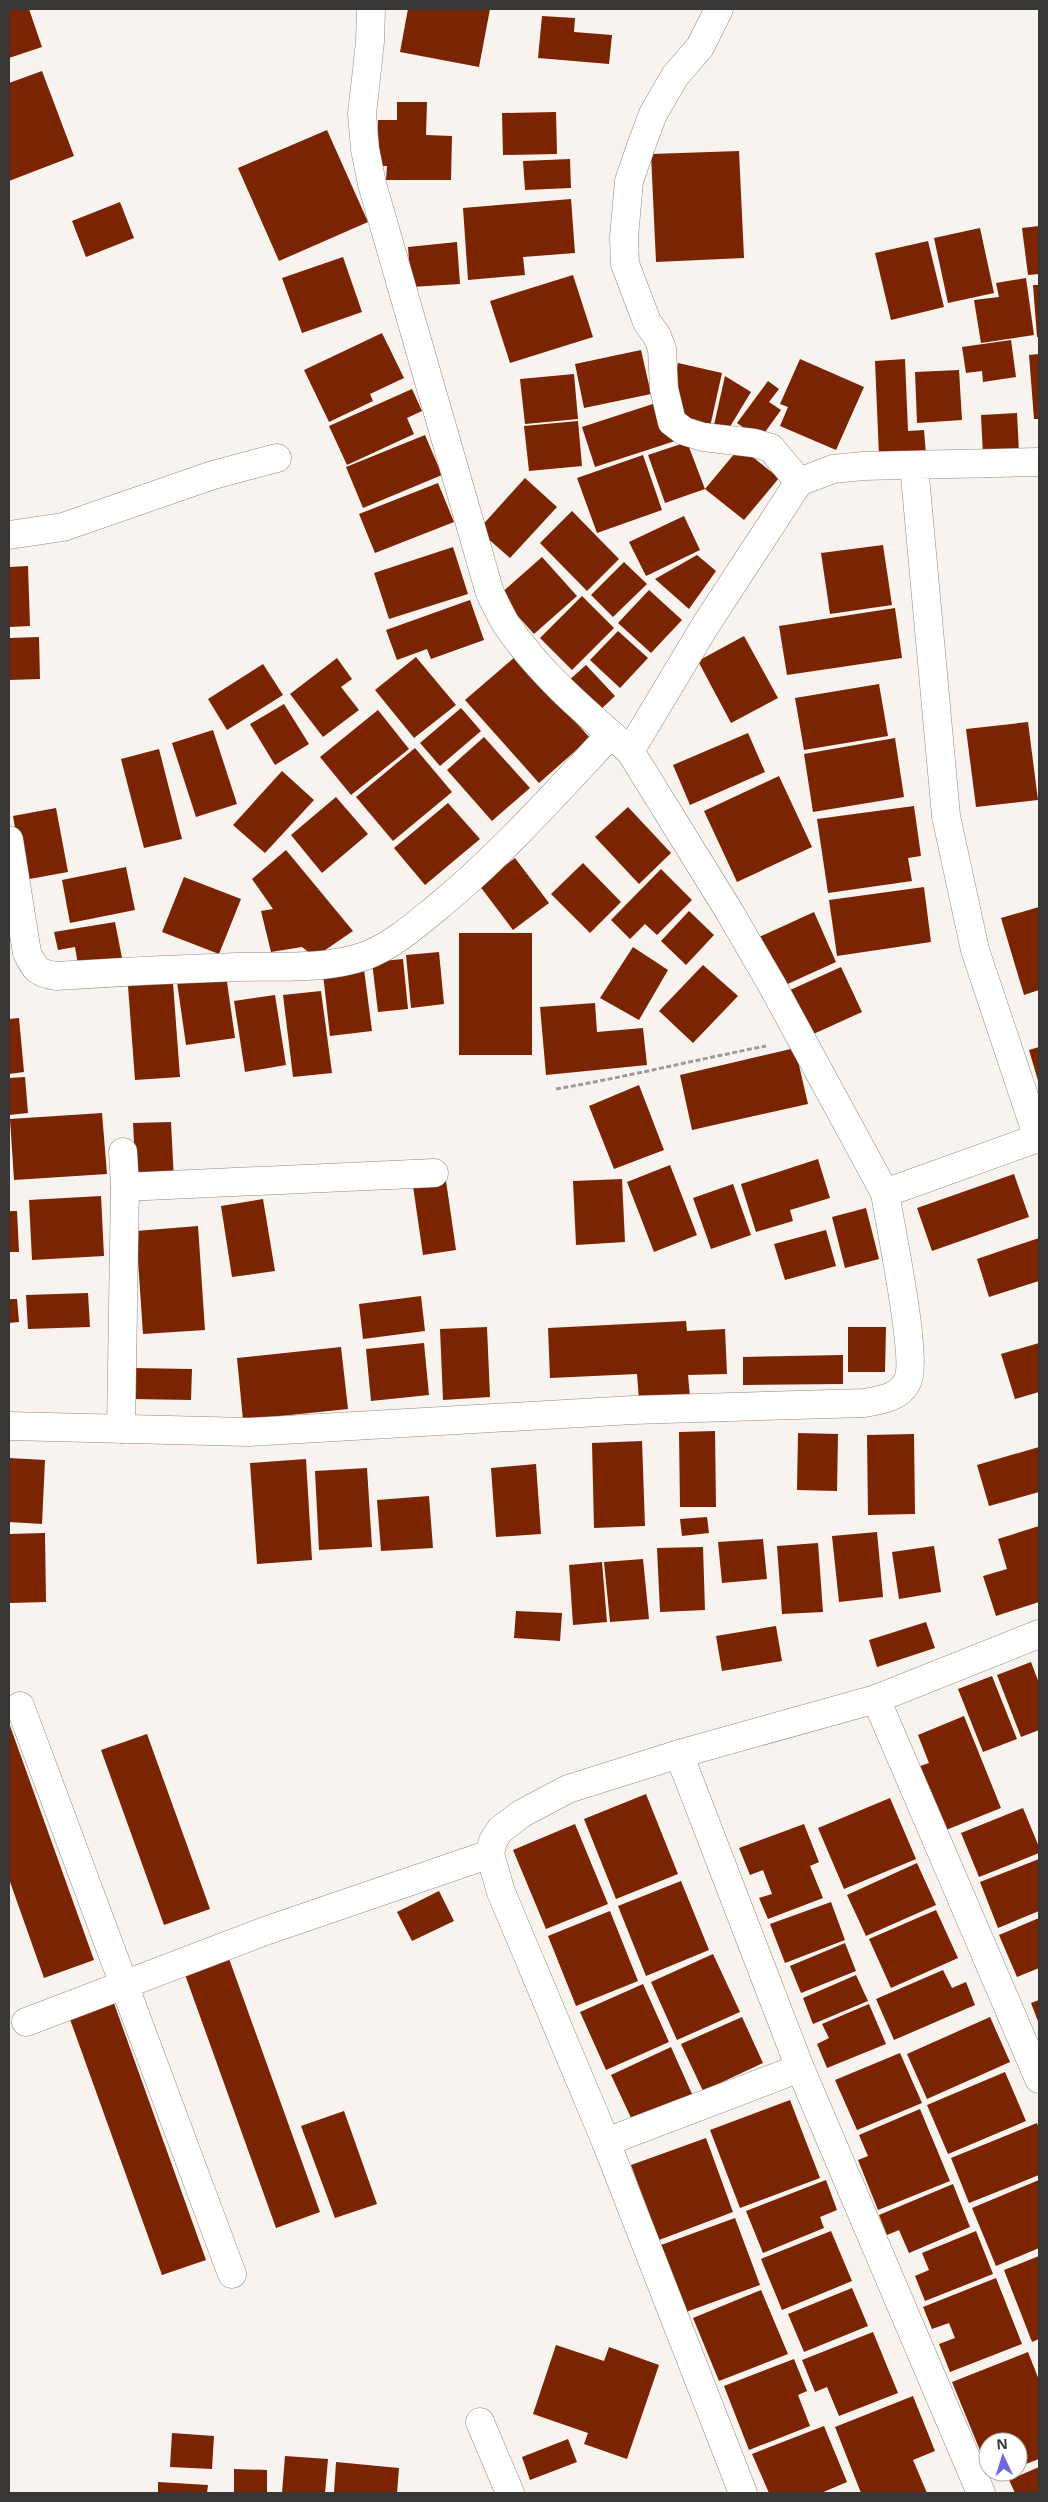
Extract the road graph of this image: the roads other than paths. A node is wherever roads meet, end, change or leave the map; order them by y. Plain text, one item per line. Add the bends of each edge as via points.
1 (371, 9) edge
2 (719, 9) edge
3 (277, 458) dead end
4 (1039, 462) edge
5 (914, 465) junction
6 (799, 482) junction
7 (9, 536) edge
8 (620, 743) junction
9 (9, 840) edge
10 (1039, 1139) edge
11 (123, 1152) dead end
12 (434, 1173) dead end
13 (125, 1187) junction
14 (884, 1194) junction
15 (9, 1426) edge
16 (121, 1429) junction
17 (1039, 1634) edge
18 (876, 1699) junction
19 (20, 1706) dead end
20 (680, 1754) junction
21 (490, 1854) junction
22 (124, 1986) junction
23 (26, 2022) dead end
24 (800, 2068) junction
25 (1039, 2079) edge
26 (606, 2142) junction
27 (232, 2274) dead end
28 (480, 2422) dead end
29 (510, 2493) edge
30 (743, 2493) edge
31 (981, 2493) edge

1 - 8 street via 362,114 365,149 490,593 505,623 534,659 569,697
2 - 6 street via 700,47 675,76 640,148 629,181 625,264 662,349 664,389 672,422 684,431 703,437 771,448
3 - 7 street via 213,475 63,527
4 - 5 street
5 - 6 street via 833,469
5 - 10 street via 946,816 976,950
6 - 8 street via 705,626
8 - 9 street via 539,812 466,884 420,922 382,948 327,964 56,976 41,974 27,953
8 - 14 street via 729,911
10 - 14 street
11 - 13 street
12 - 13 street
13 - 16 street
14 - 16 street via 909,1338 911,1371 900,1392 886,1399 864,1403 633,1410 249,1432
15 - 16 street
17 - 18 street
18 - 20 street
18 - 25 street
19 - 22 street
20 - 21 street via 560,1793 521,1814 500,1830
20 - 24 street
21 - 22 street via 268,1930
21 - 26 street via 501,1892
22 - 23 street
22 - 27 street
24 - 26 street
24 - 31 street
26 - 30 street
28 - 29 street

